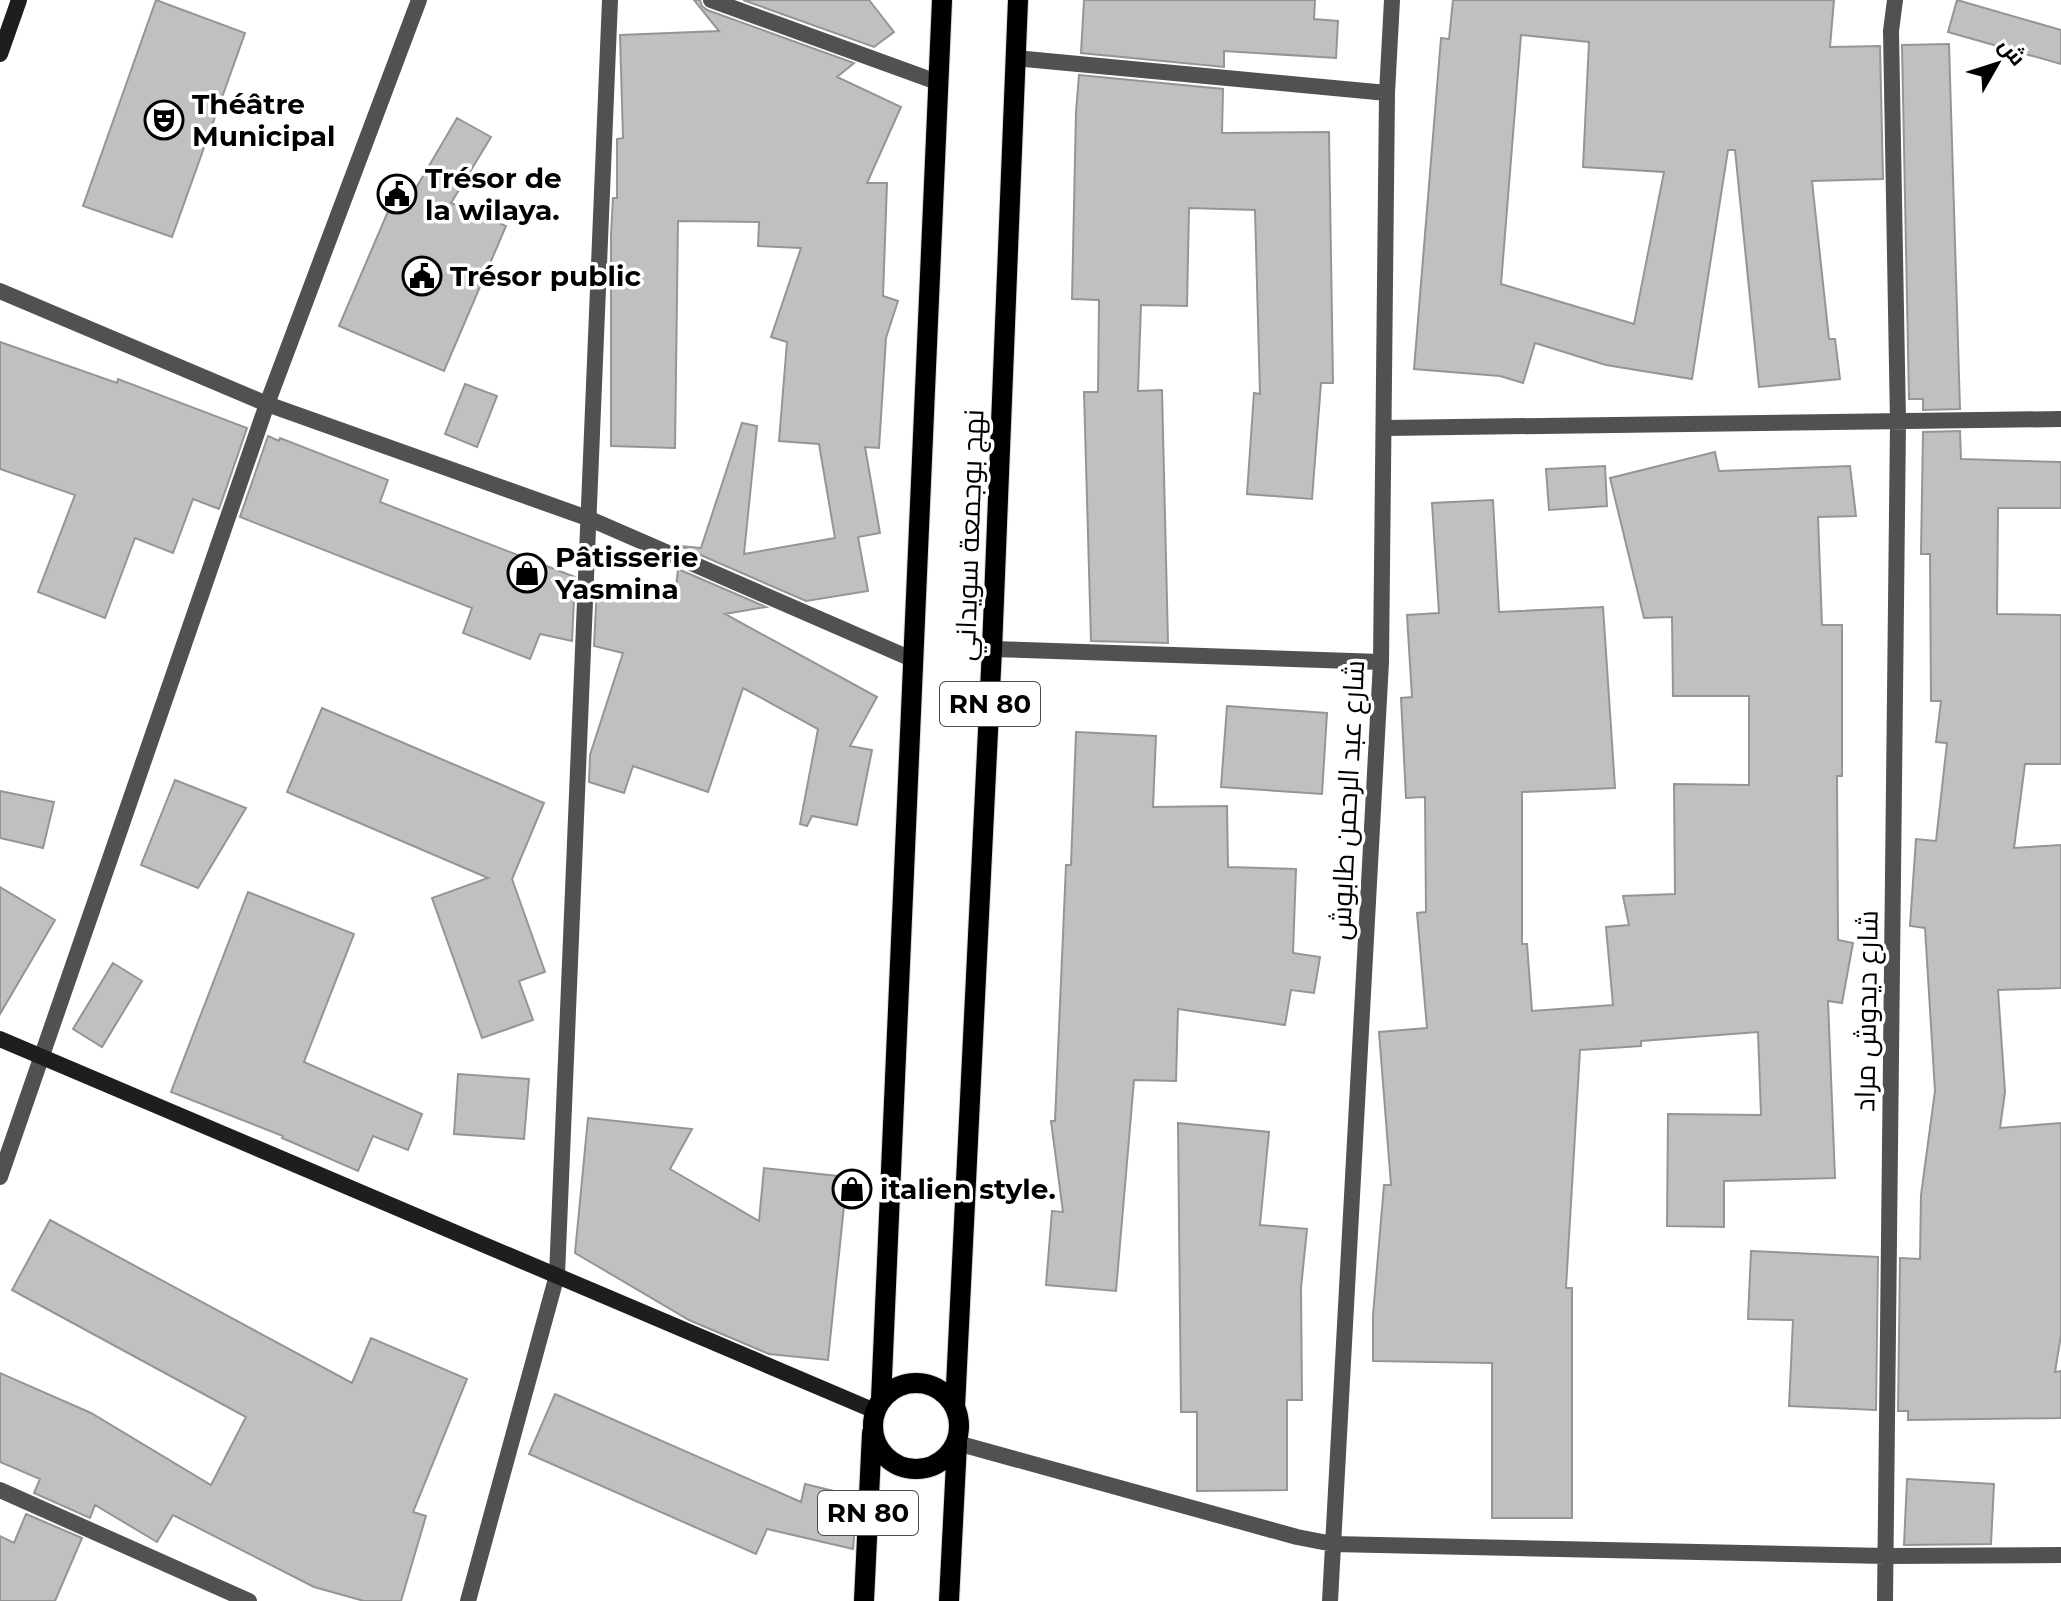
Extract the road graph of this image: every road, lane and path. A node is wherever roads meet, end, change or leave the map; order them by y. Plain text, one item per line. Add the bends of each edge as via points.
1 (19, 0) edge
2 (419, 0) edge
3 (610, 0) edge
4 (711, 0) edge
5 (942, 0) edge
6 (1018, 0) edge
7 (1392, 0) edge
8 (1895, 0) edge
9 (0, 54) edge
10 (1015, 58) junction
11 (937, 82) junction
12 (1387, 93) junction
13 (0, 291) edge
14 (267, 404) junction
15 (2061, 419) edge
16 (1898, 422) junction
17 (1385, 428) junction
18 (590, 519) junction
19 (992, 649) junction
20 (914, 660) junction
21 (1381, 662) junction
22 (0, 1039) edge
23 (43, 1057) junction
24 (0, 1177) edge
25 (557, 1275) junction
26 (955, 1407) junction
27 (876, 1412) junction
28 (957, 1443) junction
29 (0, 1490) edge
30 (1333, 1544) junction
31 (2061, 1555) edge
32 (1886, 1556) junction
33 (249, 1601) edge
34 (468, 1601) edge
35 (864, 1601) edge
36 (949, 1601) edge
37 (1330, 1601) edge
38 (1885, 1601) edge

1 - 9 main road
2 - 14 street
3 - 18 street
4 - 11 street
5 - 11 main road, نهج بوجمعة سويداني / RN 80
6 - 10 main road, نهج بوجمعة سويداني / RN 80
7 - 12 street, شارع عبد الرحمن طابوش
8 - 16 street, شارع ديدوش مراد via 1891,31
10 - 12 street
10 - 19 main road, نهج بوجمعة سويداني / RN 80
11 - 20 main road, نهج بوجمعة سويداني / RN 80
12 - 17 street, شارع عبد الرحمن طابوش
13 - 14 street
14 - 18 street
14 - 23 street
15 - 16 street
16 - 17 street
16 - 32 street, شارع ديدوش مراد
17 - 21 street, شارع عبد الرحمن طابوش
18 - 20 street
18 - 25 street
19 - 21 street
19 - 26 main road, نهج بوجمعة سويداني / RN 80
20 - 27 main road, نهج بوجمعة سويداني / RN 80
21 - 30 street, شارع عبد الرحمن طابوش
22 - 23 main road
23 - 24 street
23 - 25 main road
25 - 27 main road
25 - 34 street
26 - 27 main road via 948,1396 927,1384 902,1385
26 - 28 main road
27 - 28 main road via 875,1440 894,1463 908,1469 937,1464
27 - 35 main road, نهج بوجمعة سويداني / RN 80
28 - 30 street
28 - 36 main road, RN 80
29 - 33 street
30 - 32 street
30 - 37 street, شارع عبد الرحمن طابوش
31 - 32 street
32 - 38 street, شارع ديدوش مراد

